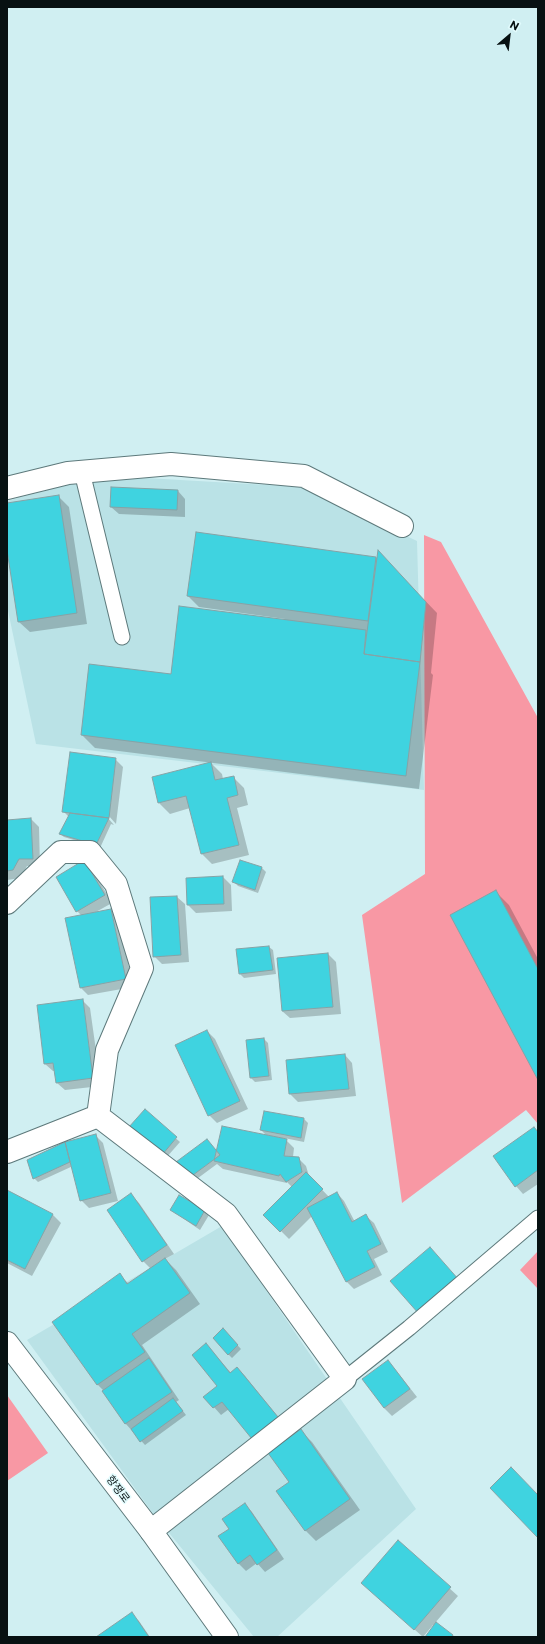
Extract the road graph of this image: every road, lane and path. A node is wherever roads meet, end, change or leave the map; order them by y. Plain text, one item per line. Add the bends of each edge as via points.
1 (82, 472) junction
2 (7, 488) edge
3 (402, 526) dead end
4 (122, 637) dead end
5 (7, 904) edge
6 (98, 1116) junction
7 (7, 1152) edge
8 (538, 1218) edge
9 (7, 1343) edge
10 (345, 1379) junction
11 (151, 1531) junction
12 (227, 1637) edge

1 - 2 street
1 - 3 street via 171,464 304,476
1 - 4 lane
5 - 6 street via 61,852 90,852 116,884 142,968 107,1050
6 - 7 street
6 - 10 street via 226,1214
8 - 10 lane
9 - 11 street, 항쟁로
10 - 11 street
11 - 12 street, 항쟁로

